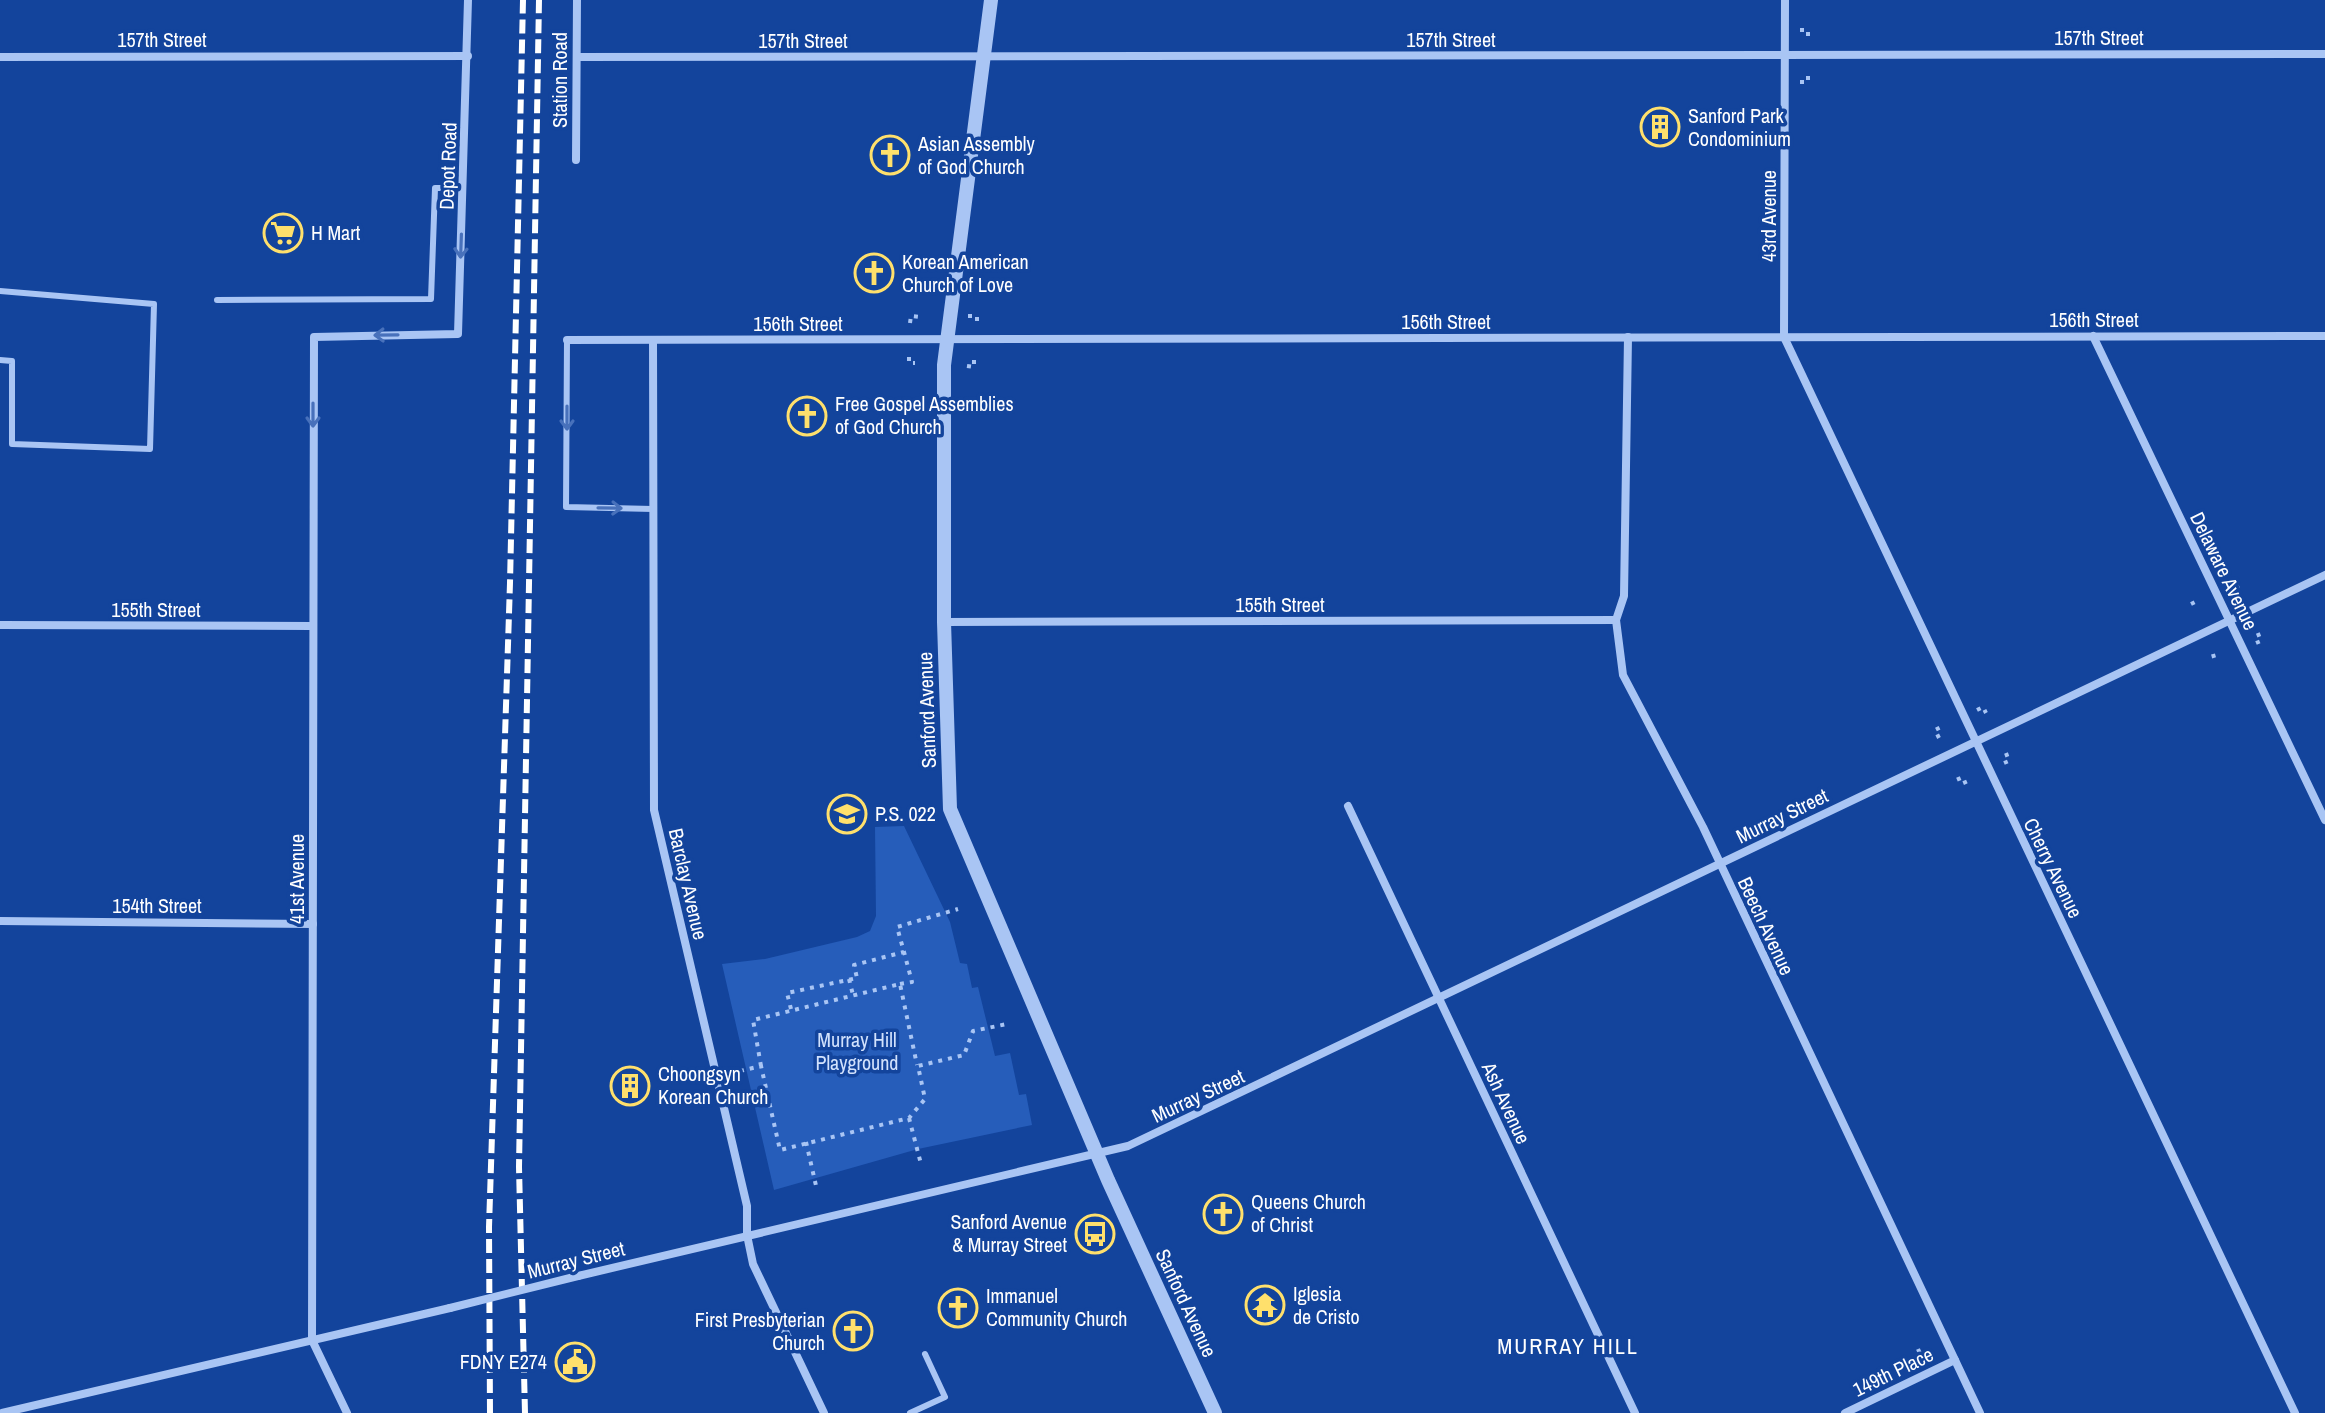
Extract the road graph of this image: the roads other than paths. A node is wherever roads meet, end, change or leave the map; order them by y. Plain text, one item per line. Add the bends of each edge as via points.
1 (468, 0) edge
2 (577, 0) edge
3 (991, 0) edge
4 (1785, 0) edge
5 (1785, 54) junction
6 (2325, 54) edge
7 (468, 56) junction
8 (0, 57) edge
9 (577, 57) junction
10 (982, 57) junction
11 (576, 160) dead end
12 (463, 188) junction
13 (0, 291) edge
14 (217, 300) dead end
15 (2093, 336) junction
16 (2325, 336) edge
17 (314, 337) joint
18 (1628, 337) junction
19 (1784, 337) junction
20 (567, 340) joint
21 (653, 340) junction
22 (946, 340) junction
23 (0, 360) edge
24 (653, 509) junction
25 (2325, 575) edge
26 (1616, 620) junction
27 (2230, 620) junction
28 (944, 622) junction
29 (0, 625) edge
30 (312, 626) junction
31 (1975, 742) junction
32 (1348, 806) dead end
33 (2325, 820) edge
34 (1719, 865) junction
35 (0, 921) edge
36 (313, 924) junction
37 (1439, 999) junction
38 (1098, 1154) junction
39 (747, 1235) junction
40 (312, 1340) junction
41 (925, 1354) dead end
42 (1955, 1360) junction
43 (1210, 1411) edge
44 (2, 1413) edge
45 (347, 1413) edge
46 (824, 1413) edge
47 (910, 1413) edge
48 (1635, 1413) edge
49 (1845, 1413) edge
50 (1980, 1413) edge
51 (2295, 1413) edge

1 - 7 street, Depot Road
2 - 9 street, Station Road
3 - 10 street, Sanford Avenue
4 - 5 street, 43rd Avenue
5 - 6 street, 157th Street
5 - 10 street, 157th Street
5 - 19 street, 43rd Avenue
7 - 8 street, 157th Street
7 - 12 street, Depot Road
9 - 10 street, 157th Street
9 - 11 street, Station Road
10 - 22 street, Sanford Avenue
12 - 14 lane via 435,188 431,299
12 -> 17 street, Depot Road via 458,334
13 - 23 lane via 154,304 150,449 12,444 12,361
15 - 16 street, 156th Street
15 - 19 street, 156th Street
15 - 27 street, Delaware Avenue
17 -> 30 street, 41st Avenue
18 - 19 street, 156th Street
18 - 22 street, 156th Street
18 - 26 street, Beech Avenue via 1624,596
19 - 31 street, Cherry Avenue
20 - 21 street, 156th Street
20 -> 24 lane via 566,507
21 - 22 street, 156th Street
21 - 24 street, Barclay Avenue
22 - 28 street, Sanford Avenue
24 - 39 street, Barclay Avenue via 654,810 747,1206
25 - 27 street, Murray Street
26 - 28 street, 155th Street
26 - 34 street, Beech Avenue via 1623,675
27 - 31 street, Murray Street
27 - 33 street, Delaware Avenue
28 - 38 street, Sanford Avenue via 950,809
29 - 30 street, 155th Street
30 - 36 street, 41st Avenue
31 - 34 street, Murray Street
31 - 51 street, Cherry Avenue
32 - 37 street, Ash Avenue
34 - 37 street, Murray Street
34 - 42 street, Beech Avenue
35 - 36 street, 154th Street
36 - 40 street, 41st Avenue
37 - 38 street, Murray Street via 1128,1146
37 - 48 street, Ash Avenue
38 - 39 street, Murray Street
38 - 43 street, Sanford Avenue
39 - 40 street, Murray Street, bridge
39 - 46 street, Barclay Avenue via 753,1264
40 - 44 street, Murray Street
40 - 45 street, 41st Avenue
41 - 47 lane via 945,1397
42 - 49 street, 149th Place
42 - 50 street, Beech Avenue

